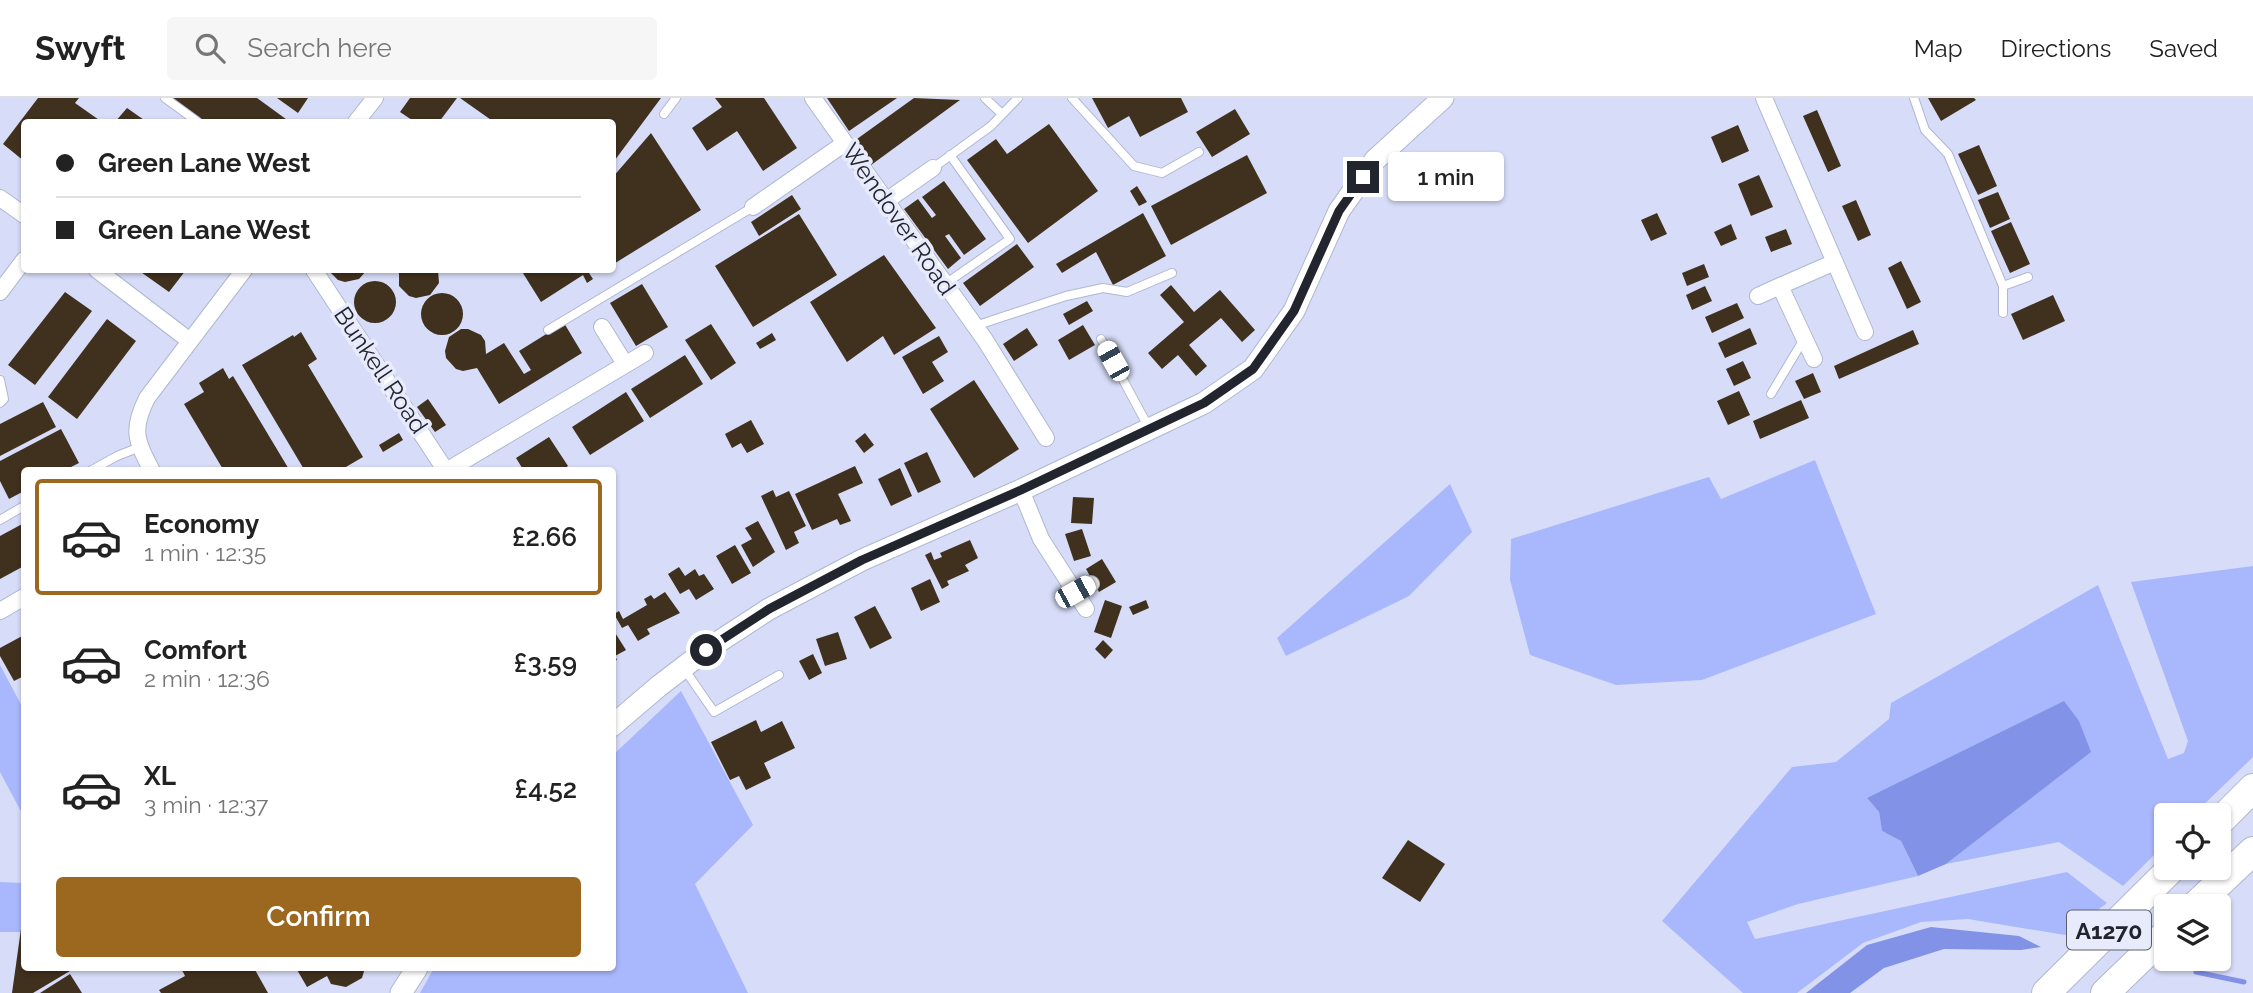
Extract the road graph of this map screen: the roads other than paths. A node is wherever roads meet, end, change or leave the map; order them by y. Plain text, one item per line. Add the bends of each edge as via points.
1 (165, 98) edge
2 (375, 98) edge
3 (676, 98) edge
4 (813, 98) edge
5 (985, 98) edge
6 (1018, 98) edge
7 (1072, 98) edge
8 (1443, 98) edge
9 (1764, 98) edge
10 (1914, 98) edge
11 (664, 114) dead end
12 (1002, 114) junction
13 (194, 119) edge
14 (358, 119) edge
15 (845, 143) junction
16 (1199, 152) dead end
17 (950, 155) junction
18 (933, 168) joint
19 (0, 198) edge
20 (886, 201) junction
21 (754, 207) joint
22 (21, 213) edge
23 (1835, 262) junction
24 (21, 264) edge
25 (101, 273) edge
26 (242, 273) edge
27 (316, 273) edge
28 (1172, 273) dead end
29 (2028, 277) dead end
30 (945, 284) junction
31 (1780, 286) junction
32 (2003, 286) junction
33 (0, 292) edge
34 (1758, 296) dead end
35 (2003, 313) dead end
36 (975, 326) junction
37 (602, 327) dead end
38 (548, 330) dead end
39 (1865, 332) dead end
40 (1804, 338) junction
41 (1101, 339) dead end
42 (190, 341) junction
43 (645, 352) dead end
44 (1814, 359) dead end
45 (625, 365) junction
46 (0, 380) edge
47 (1771, 394) dead end
48 (0, 402) edge
49 (1149, 428) junction
50 (1045, 438) dead end
51 (141, 447) junction
52 (97, 467) edge
53 (150, 467) edge
54 (445, 467) edge
55 (452, 467) edge
56 (1021, 490) junction
57 (21, 508) edge
58 (0, 520) edge
59 (1091, 584) dead end
60 (1075, 592) junction
61 (21, 599) edge
62 (1086, 610) dead end
63 (0, 611) edge
64 (683, 667) junction
65 (779, 675) dead end
66 (616, 723) edge
67 (2253, 788) edge
68 (2231, 810) edge
69 (2253, 850) edge
70 (2160, 880) edge
71 (2207, 894) edge
72 (2154, 946) edge
73 (415, 971) edge
74 (401, 993) edge
75 (2046, 993) edge
76 (2105, 993) edge

1 - 13 lane
2 - 14 street
3 - 11 lane
4 - 15 street, Wendover Road
5 - 12 lane
6 - 12 lane
7 - 16 lane via 1134,166 1162,173
8 - 49 street via 1375,160 1339,211 1294,311 1253,369 1204,403
9 - 23 street
10 - 32 lane via 1925,130 1948,154
12 - 17 lane
15 - 20 street, Wendover Road
15 - 21 street
17 - 18 lane
17 - 30 lane via 1010,239
18 - 20 street
19 - 22 street
20 - 30 street, Wendover Road
21 - 38 lane
23 - 31 street
23 - 39 street
24 - 33 street
25 - 42 street
26 - 42 street
27 - 54 street, Bunkell Road
28 - 36 lane via 1127,292 1103,288 1066,296
29 - 32 lane
30 - 36 street, Wendover Road
31 - 34 street
31 - 40 street
32 - 35 lane
36 - 50 street, Wendover Road
37 - 45 street
40 - 44 street
40 - 47 lane
41 - 49 lane
42 - 51 street via 146,398 135,431
43 - 45 street, Bunkell Road
45 - 55 street, Bunkell Road
46 - 48 lane via 4,399
49 - 56 street
51 - 52 lane
51 - 53 street
56 - 60 street via 1041,538
56 - 64 street via 862,560 769,609
57 - 58 lane
59 - 60 street
60 - 62 street
61 - 63 street
64 - 65 lane via 714,712
64 - 66 street
67 - 68 highway
69 - 71 highway
70 - 75 highway, A1270
72 - 76 highway, A1270
73 - 74 street

